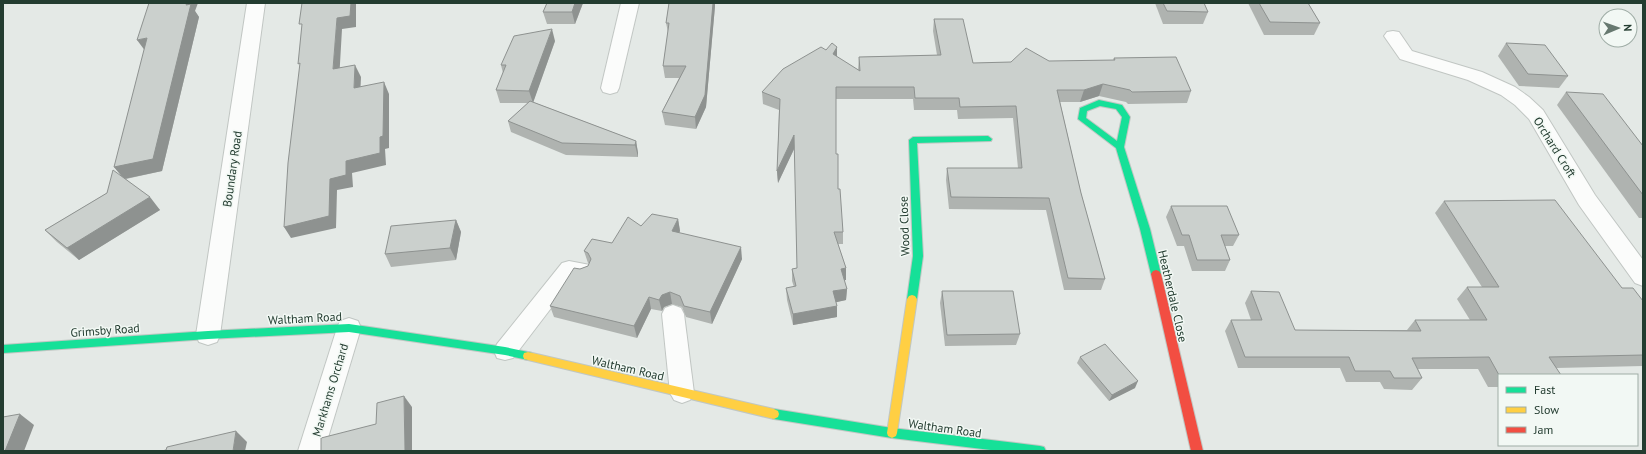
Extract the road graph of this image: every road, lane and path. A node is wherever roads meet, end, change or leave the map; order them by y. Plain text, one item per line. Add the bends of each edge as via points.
1 (256, 3) edge
2 (630, 3) edge
3 (1393, 36) dead end
4 (610, 88) dead end
5 (988, 139) dead end
6 (1120, 148) junction
7 (583, 271) edge
8 (1643, 277) edge
9 (673, 314) dead end
10 (349, 328) junction
11 (208, 335) junction
12 (3, 349) edge
13 (505, 351) junction
14 (682, 393) junction
15 (892, 433) junction
16 (312, 451) edge
17 (1040, 451) edge
18 (1197, 451) edge

1 - 11 street, Boundary Road
2 - 4 street
3 - 8 street, Orchard Croft via 1406,55 1475,76 1508,91 1522,101 1536,115 1587,200
5 - 15 street, Wood Close via 913,140 918,256
6 - 6 street, Heatherdale Close via 1126,116 1118,107 1099,103 1083,110 1082,119
6 - 18 street, Heatherdale Close via 1145,229
7 - 13 lane via 569,269
9 - 14 lane
10 - 11 street, Waltham Road
10 - 13 street, Waltham Road
10 - 16 street, Markhams Orchard
11 - 12 street, Grimsby Road
13 - 14 street, Waltham Road
14 - 15 street, Waltham Road via 780,416
15 - 17 street, Waltham Road

